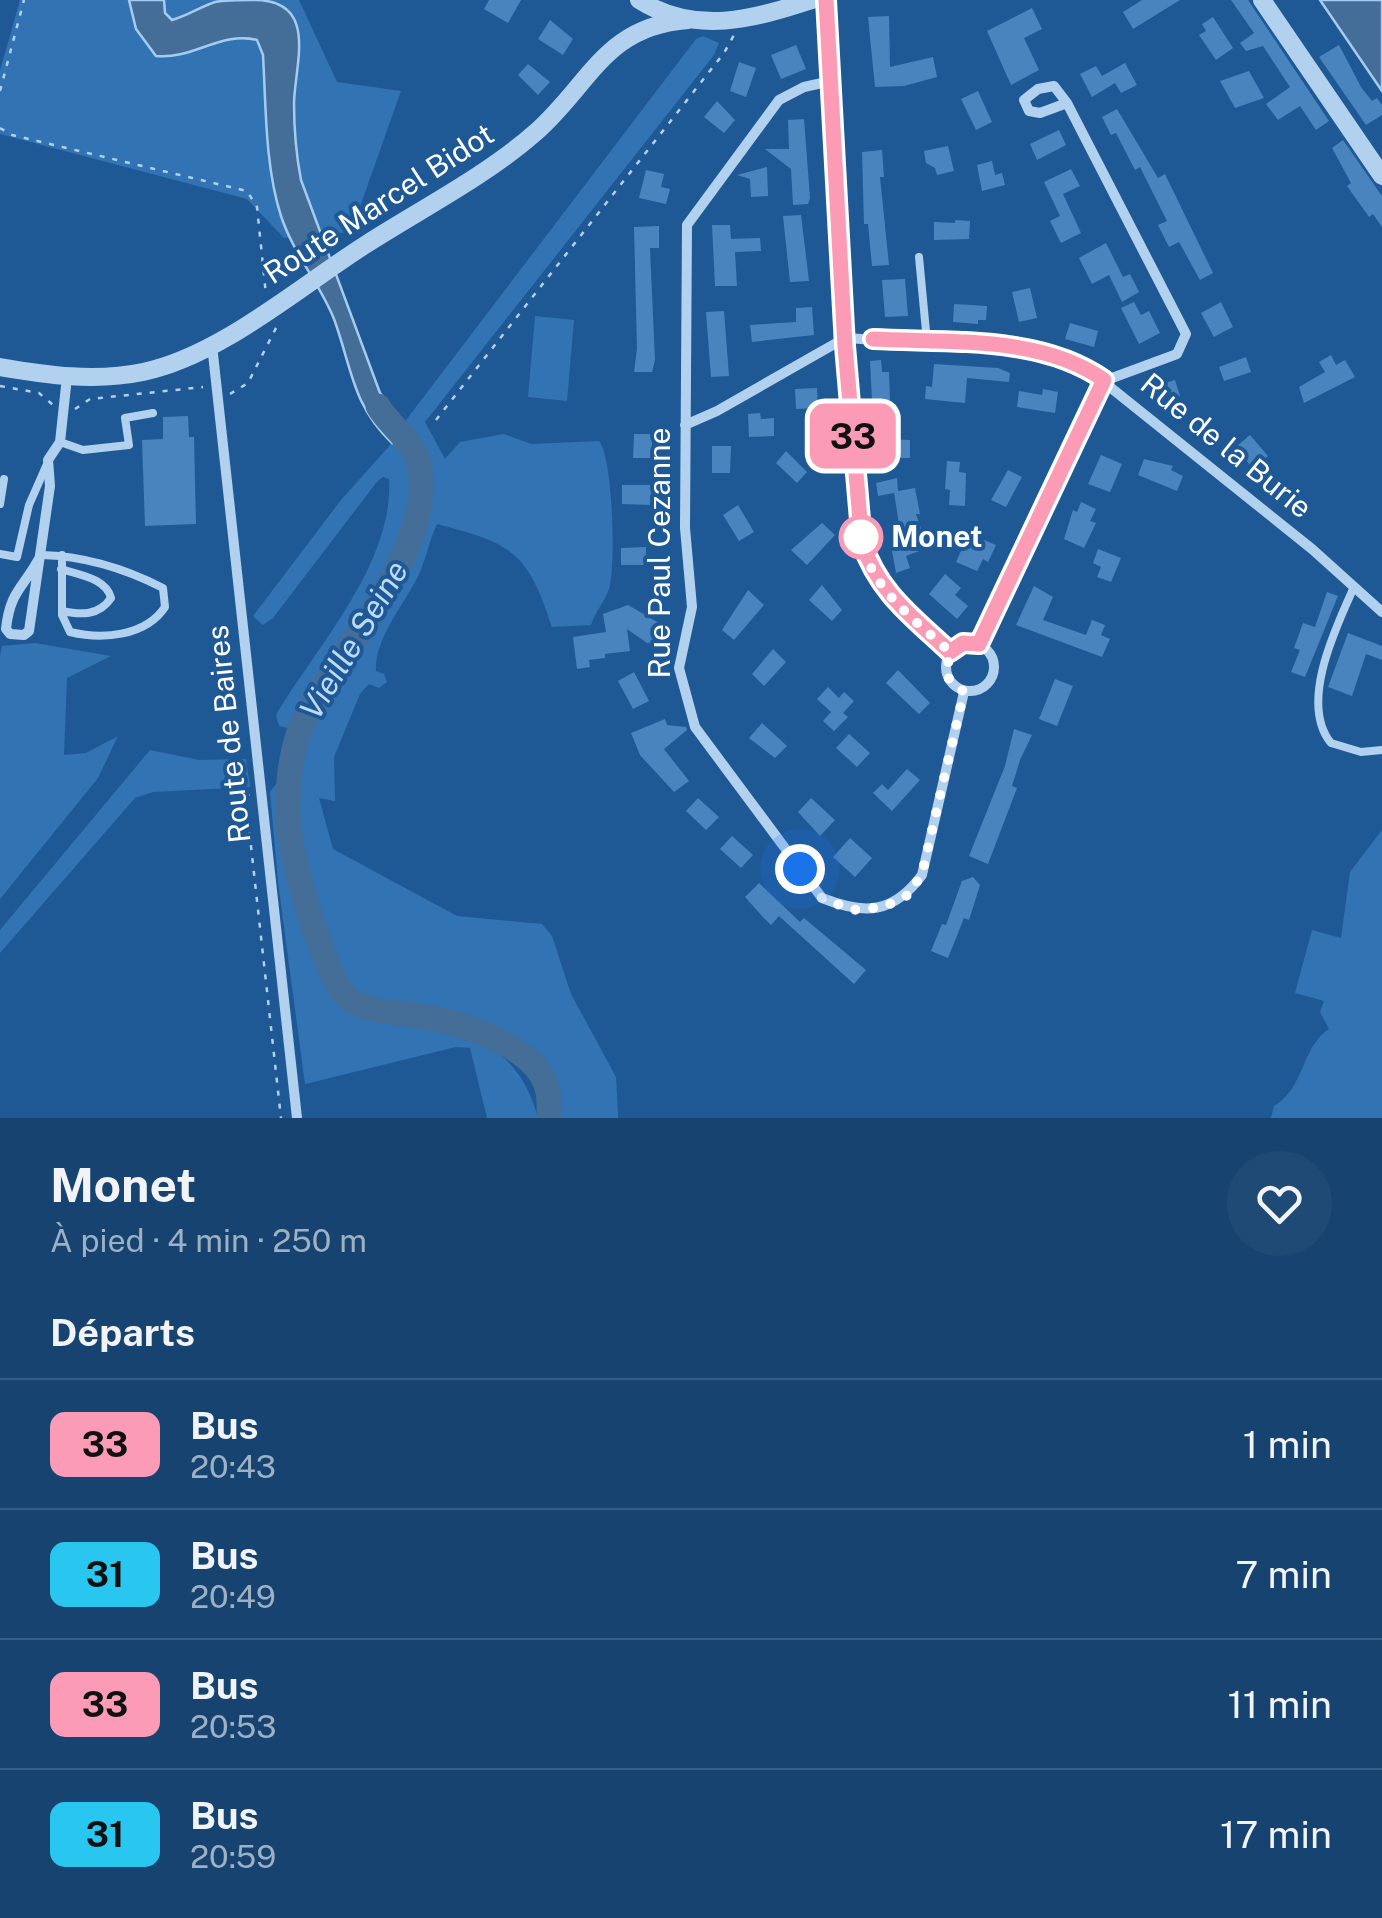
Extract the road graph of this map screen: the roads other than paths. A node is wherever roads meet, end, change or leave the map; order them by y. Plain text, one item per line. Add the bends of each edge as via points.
1 (639, 0) edge
2 (812, 0) edge
3 (826, 0) edge
4 (1262, 0) edge
5 (688, 20) junction
6 (831, 81) junction
7 (1067, 103) dead end
8 (1382, 176) edge
9 (919, 257) dead end
10 (844, 338) junction
11 (927, 342) junction
12 (212, 345) junction
13 (0, 367) edge
14 (67, 377) junction
15 (1104, 380) junction
16 (153, 413) dead end
17 (685, 424) junction
18 (60, 442) junction
19 (48, 460) junction
20 (4, 480) dead end
21 (0, 504) edge
22 (0, 554) edge
23 (41, 555) junction
24 (62, 556) junction
25 (61, 570) junction
26 (1354, 587) junction
27 (62, 611) junction
28 (1382, 612) edge
29 (979, 644) junction
30 (950, 652) junction
31 (964, 692) junction
32 (1382, 750) edge
33 (297, 1118) edge

1 - 5 street
2 - 5 street via 737,22
3 - 6 street
4 - 8 street
5 - 12 street, Route Marcel Bidot via 659,23 620,40 527,140
6 - 10 street
6 - 17 street, Rue Paul Cezanne via 778,100 686,224
7 - 15 street via 1186,334 1177,354
9 - 11 lane
10 - 11 street, Rue de la Burie
10 - 17 street
10 - 30 street via 862,543 885,592
11 - 15 street, Rue de la Burie via 1026,350 1080,363
12 - 14 street, Route Marcel Bidot via 146,372
12 - 33 street, Route de Baires
13 - 14 street, Route Marcel Bidot
14 - 18 street
15 - 26 street, Rue de la Burie
15 - 29 street
16 - 18 lane via 125,418 129,445 82,450
17 - 31 street, Rue Paul Cezanne via 692,606 679,668 694,727 822,898 852,910 884,907 908,895 922,874
18 - 19 street
19 - 22 lane via 16,557
19 - 23 street
20 - 21 lane
23 - 23 street via 9,599 10,634 30,631
23 - 24 lane
24 - 25 lane
24 - 27 lane via 79,556 163,588 166,607 154,623 92,638 70,632
25 - 27 lane
25 - 27 lane via 102,583 111,598 90,614
26 - 28 street, Rue de la Burie
26 - 32 lane via 1316,693 1317,718 1331,743
29 - 30 street via 963,643
29 - 31 street via 992,656 994,674 982,689
30 - 31 street via 946,676

